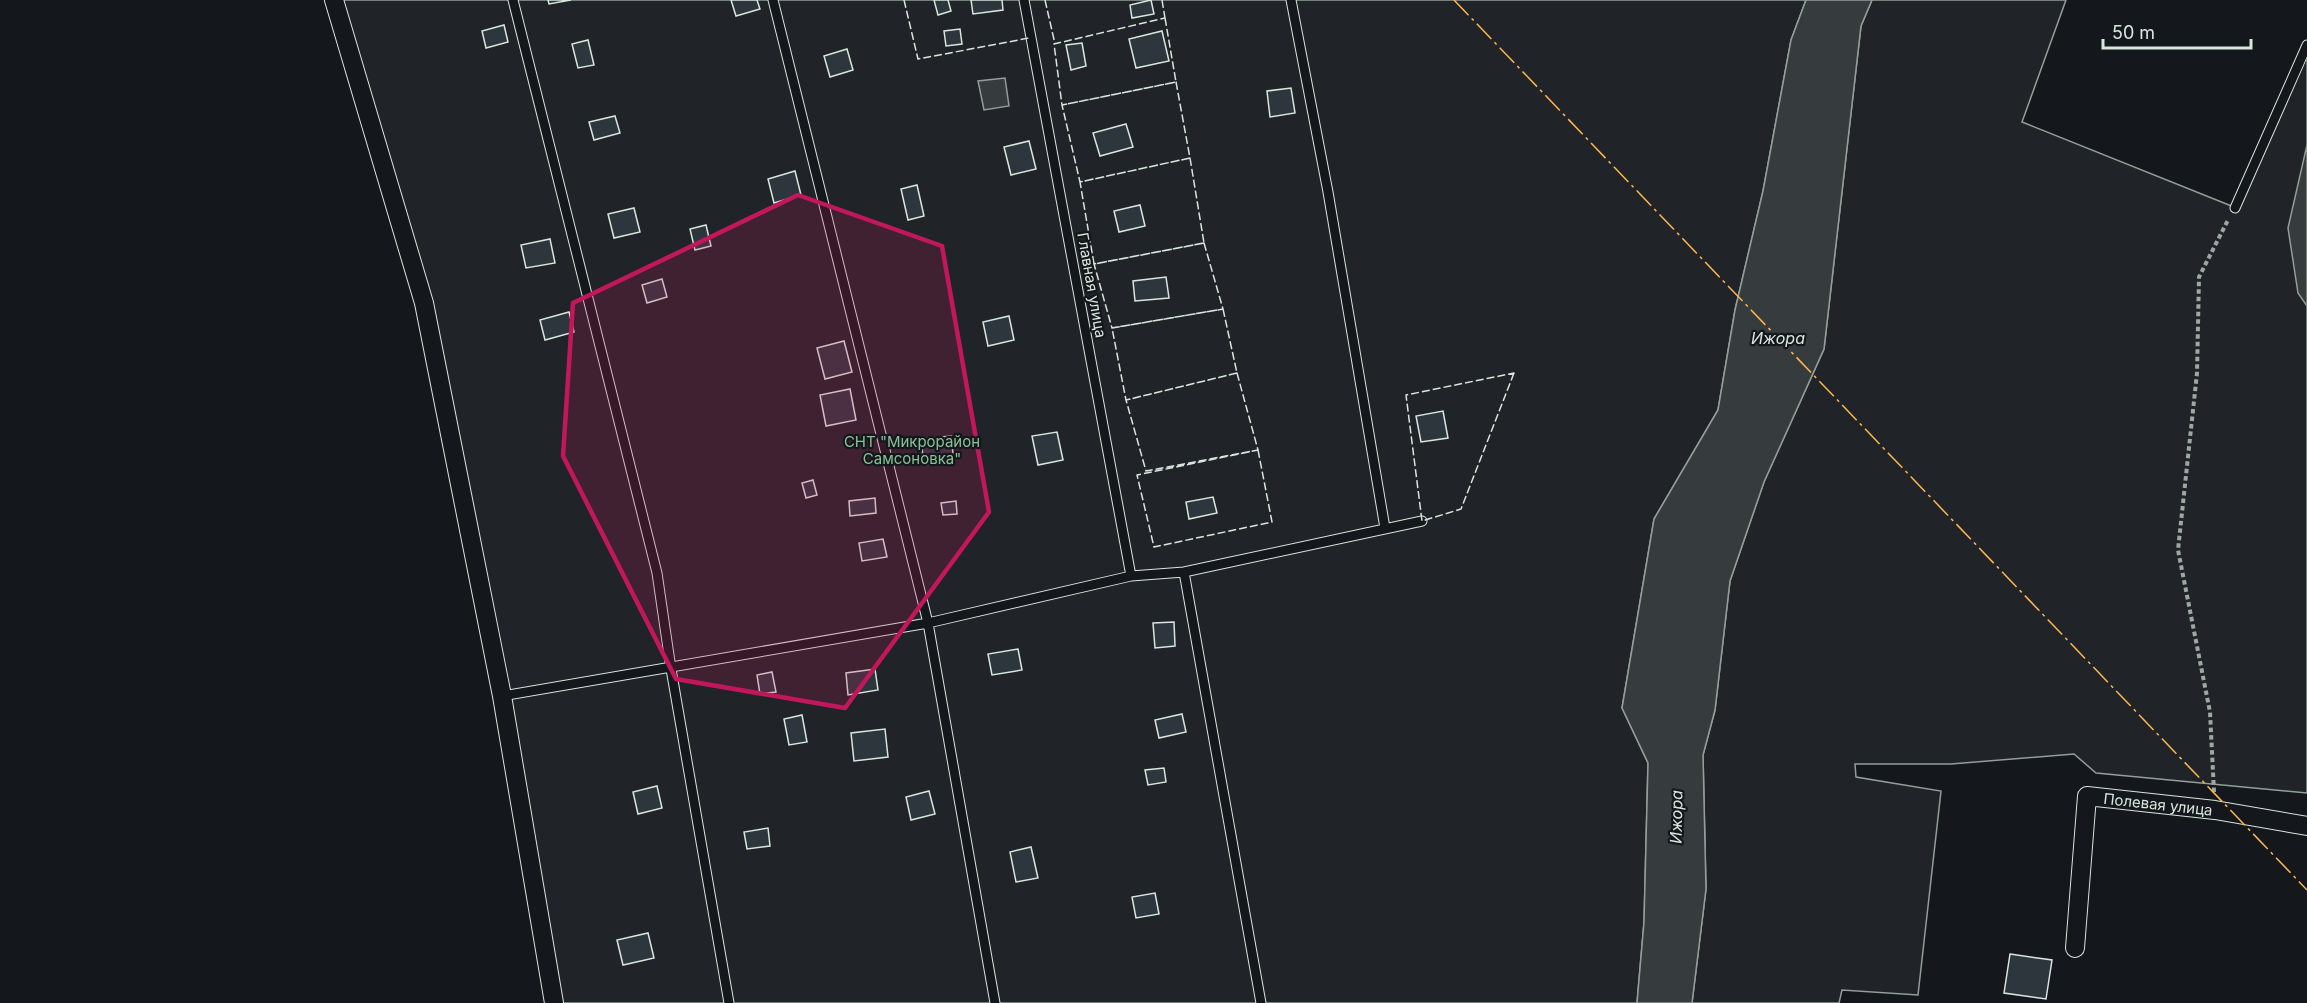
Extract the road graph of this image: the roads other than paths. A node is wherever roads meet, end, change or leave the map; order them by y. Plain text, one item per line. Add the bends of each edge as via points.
1 (334, 0) edge
2 (513, 0) edge
3 (772, 0) edge
4 (1024, 0) edge
5 (1291, 0) edge
6 (2307, 45) edge
7 (2235, 208) road end
8 (1422, 520) dead end
9 (1385, 528) junction
10 (1184, 572) junction
11 (1131, 576) junction
12 (928, 623) junction
13 (671, 669) junction
14 (502, 696) junction
15 (2307, 826) edge
16 (2075, 948) dead end
17 (554, 1003) edge
18 (729, 1003) edge
19 (995, 1003) edge
20 (1261, 1003) edge

1 - 14 street via 424,303
2 - 13 lane via 657,573
3 - 12 lane
4 - 11 lane, Главная улица
5 - 9 lane
6 - 7 lane
8 - 9 lane
9 - 10 lane
10 - 11 lane
10 - 20 lane
11 - 12 lane
12 - 13 lane
12 - 19 lane
13 - 14 lane
13 - 18 lane
14 - 17 street
15 - 16 street, Полевая улица via 2215,810 2087,796

